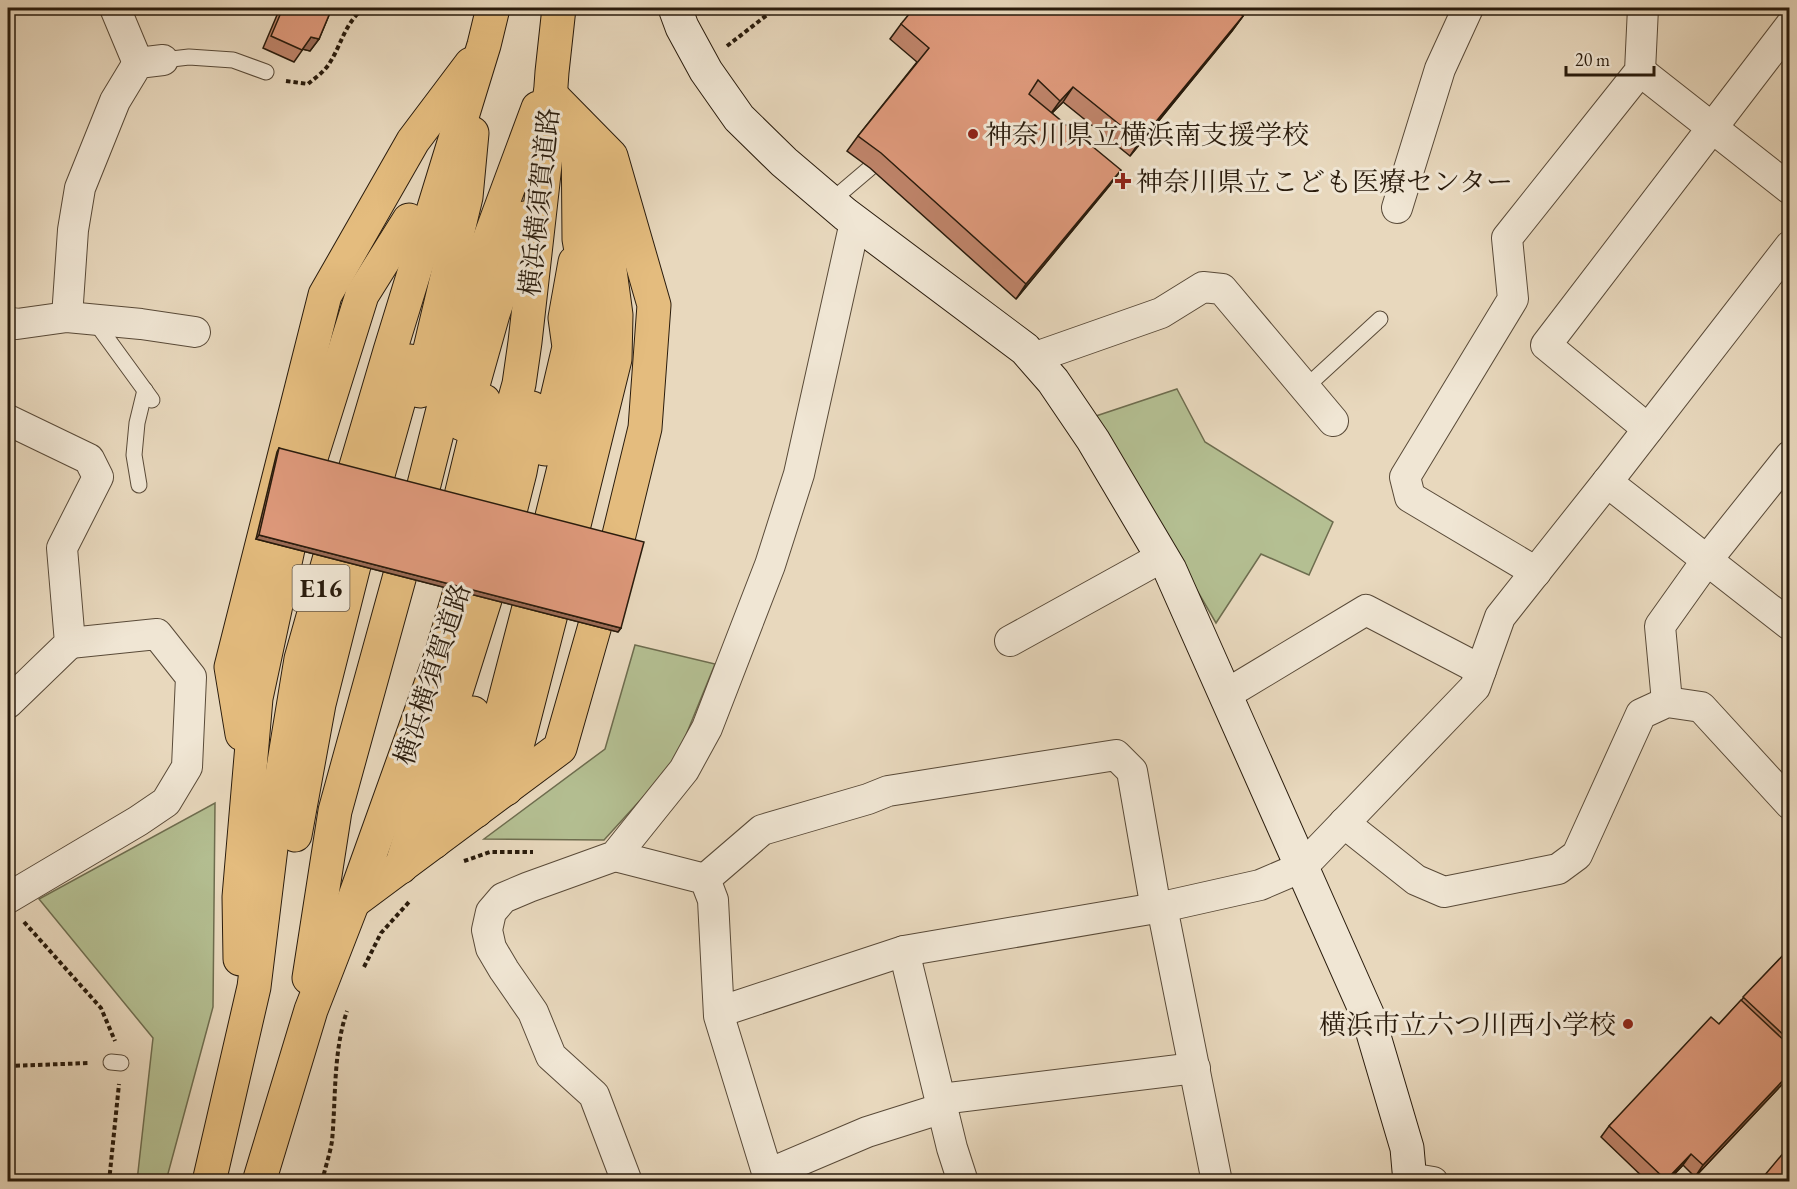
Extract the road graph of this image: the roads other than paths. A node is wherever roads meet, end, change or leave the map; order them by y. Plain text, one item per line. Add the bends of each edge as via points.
1 (115, 8) edge
2 (493, 8) edge
3 (559, 8) edge
4 (675, 8) edge
5 (1468, 8) edge
6 (1642, 8) edge
7 (1783, 8) edge
8 (1790, 13) edge
9 (1790, 26) edge
10 (484, 45) junction
11 (150, 61) junction
12 (1640, 71) junction
13 (266, 72) road end
14 (568, 107) junction
15 (467, 121) junction
16 (1713, 128) junction
17 (546, 156) junction
18 (870, 168) edge
19 (1790, 189) edge
20 (830, 202) junction
21 (1397, 208) dead end
22 (409, 220) junction
23 (855, 222) junction
24 (579, 239) junction
25 (516, 246) junction
26 (1790, 246) edge
27 (80, 318) junction
28 (1380, 319) dead end
29 (8, 322) edge
30 (195, 332) dead end
31 (1033, 358) junction
32 (1306, 387) junction
33 (8, 420) edge
34 (1334, 421) dead end
35 (1648, 429) junction
36 (1790, 456) edge
37 (1607, 482) junction
38 (139, 485) dead end
39 (1162, 557) junction
40 (1707, 560) junction
41 (1536, 572) junction
42 (1790, 625) edge
43 (1010, 641) dead end
44 (69, 643) junction
45 (1481, 670) junction
46 (1226, 695) junction
47 (1666, 702) junction
48 (8, 703) edge
49 (348, 763) junction
50 (249, 777) junction
51 (506, 789) junction
52 (1790, 804) edge
53 (476, 811) junction
54 (1344, 823) junction
55 (434, 842) junction
56 (615, 856) junction
57 (369, 858) junction
58 (401, 867) junction
59 (1302, 867) junction
60 (705, 879) junction
61 (353, 902) junction
62 (1159, 908) junction
63 (15, 909) edge
64 (318, 918) junction
65 (904, 951) junction
66 (248, 995) junction
67 (719, 1012) junction
68 (297, 1056) junction
69 (1195, 1068) junction
70 (942, 1103) junction
71 (769, 1178) edge
72 (1417, 1180) edge
73 (209, 1182) edge
74 (259, 1182) edge
75 (627, 1182) edge
76 (963, 1182) edge
77 (1217, 1182) edge

1 - 11 street
2 - 10 highway, E16
3 - 14 highway, 横浜横須賀道路
4 - 20 street via 706,71 739,118
5 - 21 street via 1440,69
6 - 12 street
7 - 8 street
9 - 16 street
10 - 15 highway, E16
10 - 50 highway via 413,141 325,295 231,667
11 - 13 lane via 189,57 232,60
11 - 27 street via 115,101 80,188 73,230
12 - 16 street
12 - 41 street via 1507,238 1513,299 1405,477 1410,496
14 - 17 highway, 横浜横須賀道路
14 - 24 highway
14 - 49 highway via 479,267
14 - 51 highway via 616,315 615,359
14 - 51 highway via 611,156 654,305 645,428 561,748
14 - 58 highway via 547,326 520,472 499,555
15 - 22 highway
15 - 49 highway via 466,197 389,522 340,706
15 - 66 highway, E16 via 390,351 301,660
16 - 19 street
16 - 35 street via 1546,345
17 - 25 highway
17 - 57 highway, 横浜横須賀道路 via 519,384 440,659
18 - 20 lane
20 - 23 street
22 - 50 highway via 362,295 300,494 256,698
22 - 66 highway via 323,498 268,744
23 - 31 street
23 - 56 street via 799,474 771,565 707,728 684,770
24 - 53 highway via 596,338
24 - 55 highway via 566,318 569,346 518,563
25 - 57 highway via 494,360
25 - 64 highway via 493,314 338,876
26 - 35 street
27 - 29 street
27 - 30 street
27 - 38 lane via 148,395 137,423 134,455
28 - 32 lane
31 - 32 street via 1161,313 1203,287 1222,289
31 - 39 street via 1093,440
32 - 34 street
33 - 44 street via 89,459 98,477 62,548
35 - 37 street
36 - 40 street
37 - 40 street
37 - 41 street
39 - 43 street
39 - 46 street
40 - 42 street
40 - 47 street via 1660,626
41 - 45 street via 1500,617
44 - 48 street
44 - 63 street via 157,634 191,676 186,767 166,802
45 - 46 street via 1366,610
45 - 54 street via 1475,687
46 - 59 street
47 - 52 street via 1701,707
47 - 54 street via 1641,714 1577,855 1558,869 1444,892 1416,880
49 - 64 highway via 335,811
50 - 66 highway via 239,897
51 - 53 highway
53 - 55 highway
54 - 59 street
55 - 58 highway
56 - 60 street
56 - 75 street via 503,898 491,912 487,930 491,948 533,1012 551,1056 594,1095
57 - 61 highway, 横浜横須賀道路
58 - 61 highway
59 - 62 street via 1260,885
59 - 72 street via 1368,1016
60 - 62 street via 762,830 888,791 1116,756 1132,771
60 - 67 street via 713,900
61 - 68 highway, 横浜横須賀道路
62 - 65 street
62 - 69 street
64 - 68 highway
65 - 67 street
65 - 70 street
66 - 73 highway, E16
67 - 71 street
68 - 74 highway, 横浜横須賀道路
69 - 70 street
69 - 77 street
70 - 71 street via 867,1132
70 - 76 street

